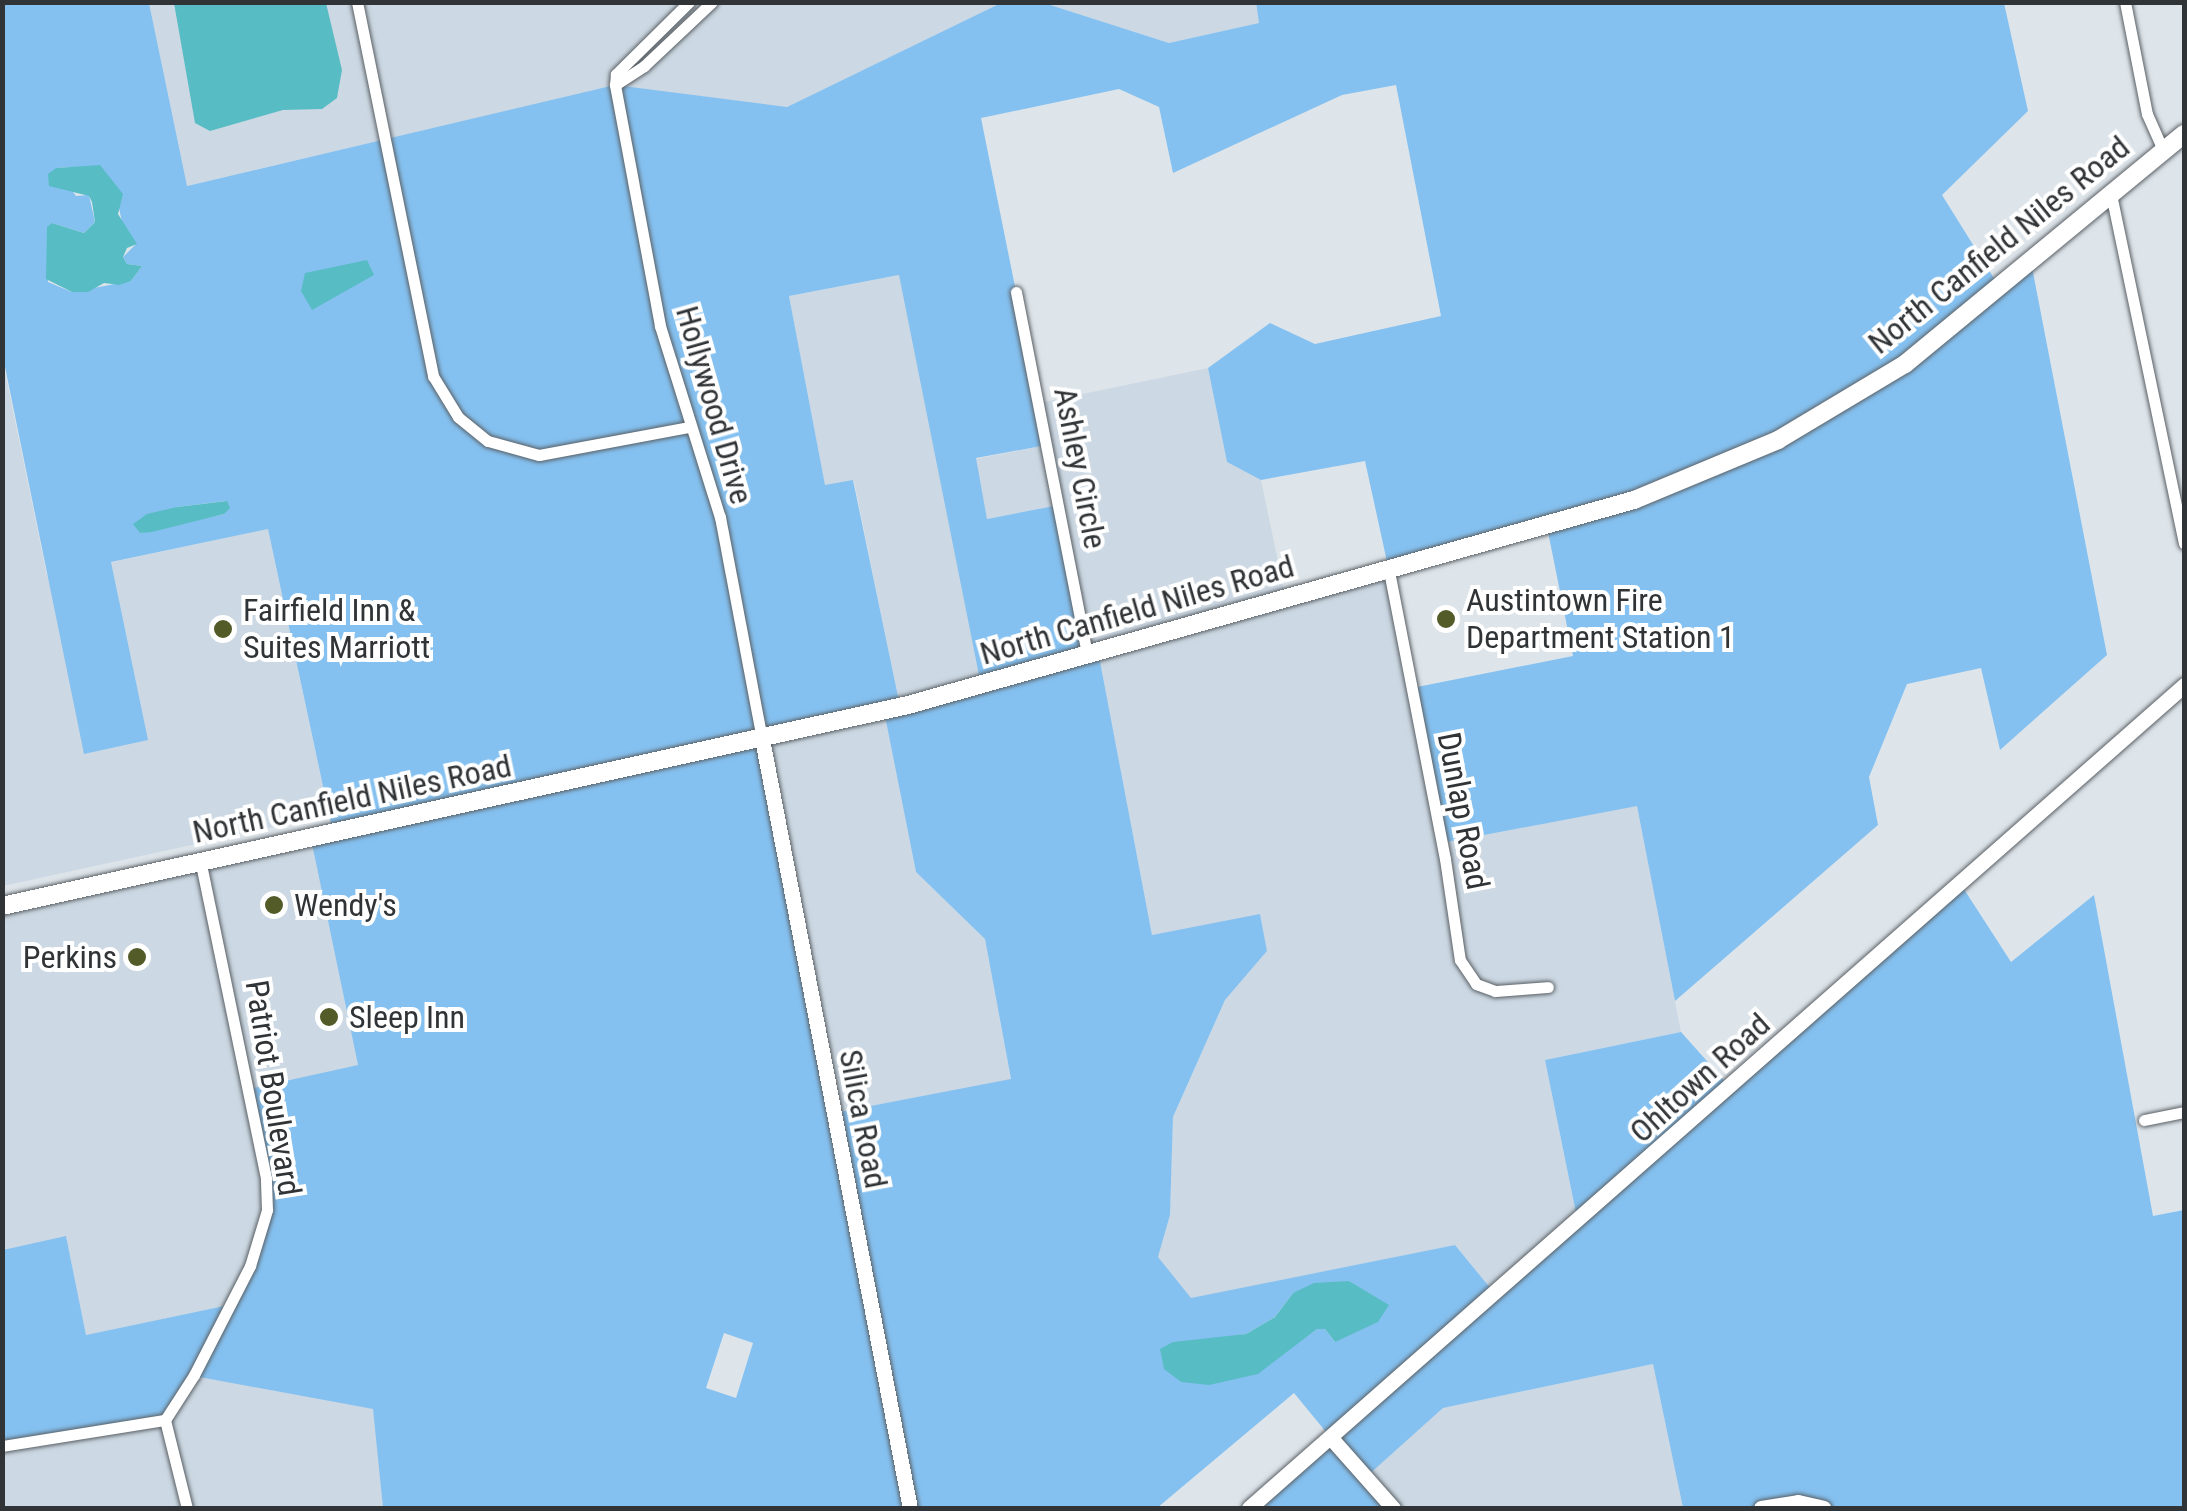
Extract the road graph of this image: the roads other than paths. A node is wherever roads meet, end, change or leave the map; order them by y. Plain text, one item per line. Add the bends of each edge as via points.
1 (358, 2) edge
2 (688, 2) edge
3 (712, 2) edge
4 (2125, 2) edge
5 (614, 86) junction
6 (2184, 134) edge
7 (2164, 150) junction
8 (2111, 194) junction
9 (1016, 292) dead end
10 (689, 427) junction
11 (2184, 543) edge
12 (1389, 571) junction
13 (1087, 654) junction
14 (2184, 685) edge
15 (762, 739) junction
16 (201, 863) junction
17 (2, 906) edge
18 (1548, 987) dead end
19 (2184, 1112) edge
20 (2144, 1120) dead end
21 (165, 1420) junction
22 (1332, 1438) junction
23 (2, 1446) edge
24 (187, 1508) edge
25 (910, 1508) edge
26 (1250, 1508) edge
27 (1393, 1508) edge
28 (1761, 1508) edge
29 (1823, 1508) edge

1 - 10 street via 433,376 458,417 488,441 539,454
2 - 5 street via 616,74
3 - 5 street
4 - 7 street via 2147,114
5 - 10 street, Hollywood Drive via 660,326
6 - 7 main road, North Canfield Niles Road
7 - 8 main road, North Canfield Niles Road
8 - 11 street
8 - 12 main road, North Canfield Niles Road via 1934,344 1778,440 1634,500
9 - 13 street, Ashley Circle
10 - 15 street, Hollywood Drive via 720,517
12 - 13 main road, North Canfield Niles Road
12 - 18 street, Dunlap Road via 1460,960 1476,984 1495,992
13 - 15 main road, North Canfield Niles Road
14 - 22 street, Ohltown Road
15 - 16 main road, North Canfield Niles Road
15 - 25 street, Silica Road
16 - 17 main road, North Canfield Niles Road
16 - 21 street, Patriot Boulevard via 267,1210 250,1266
19 - 20 street
21 - 23 street
21 - 24 street
22 - 26 street, Ohltown Road
22 - 27 street
28 - 29 street via 1798,1502

